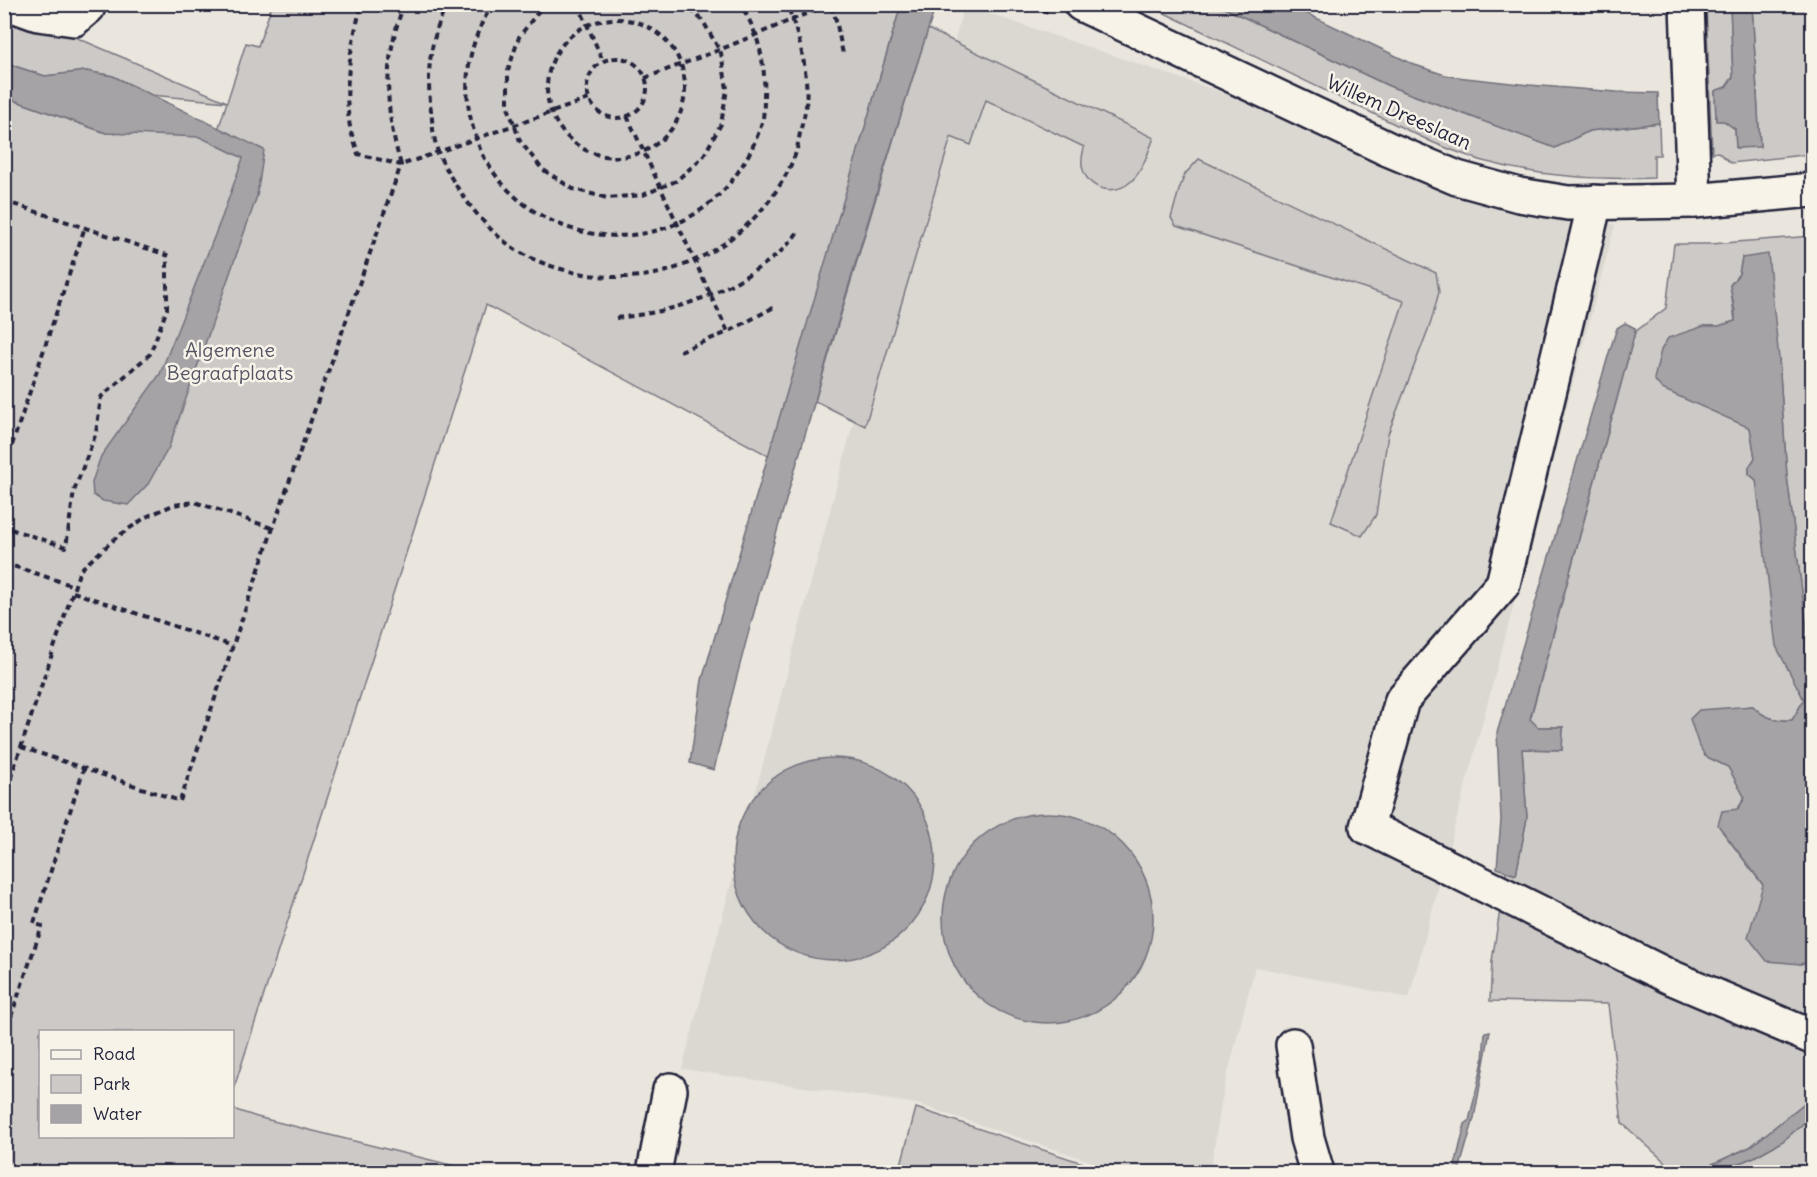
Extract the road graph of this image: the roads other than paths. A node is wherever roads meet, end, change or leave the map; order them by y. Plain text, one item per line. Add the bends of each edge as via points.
1 (10, 4) edge
2 (1081, 4) edge
3 (1687, 4) edge
4 (76, 10) edge
5 (1812, 190) edge
6 (1694, 201) junction
7 (1595, 202) junction
8 (1812, 1037) edge
9 (1293, 1045) dead end
10 (670, 1090) dead end
11 (654, 1173) edge
12 (1317, 1173) edge

1 - 4 street via 38,14
2 - 7 street via 1457,178 1538,198
3 - 6 street
5 - 6 street
6 - 7 street
7 - 8 street via 1503,584 1402,700 1367,827 1668,976
9 - 12 street via 1307,1138
10 - 11 street

